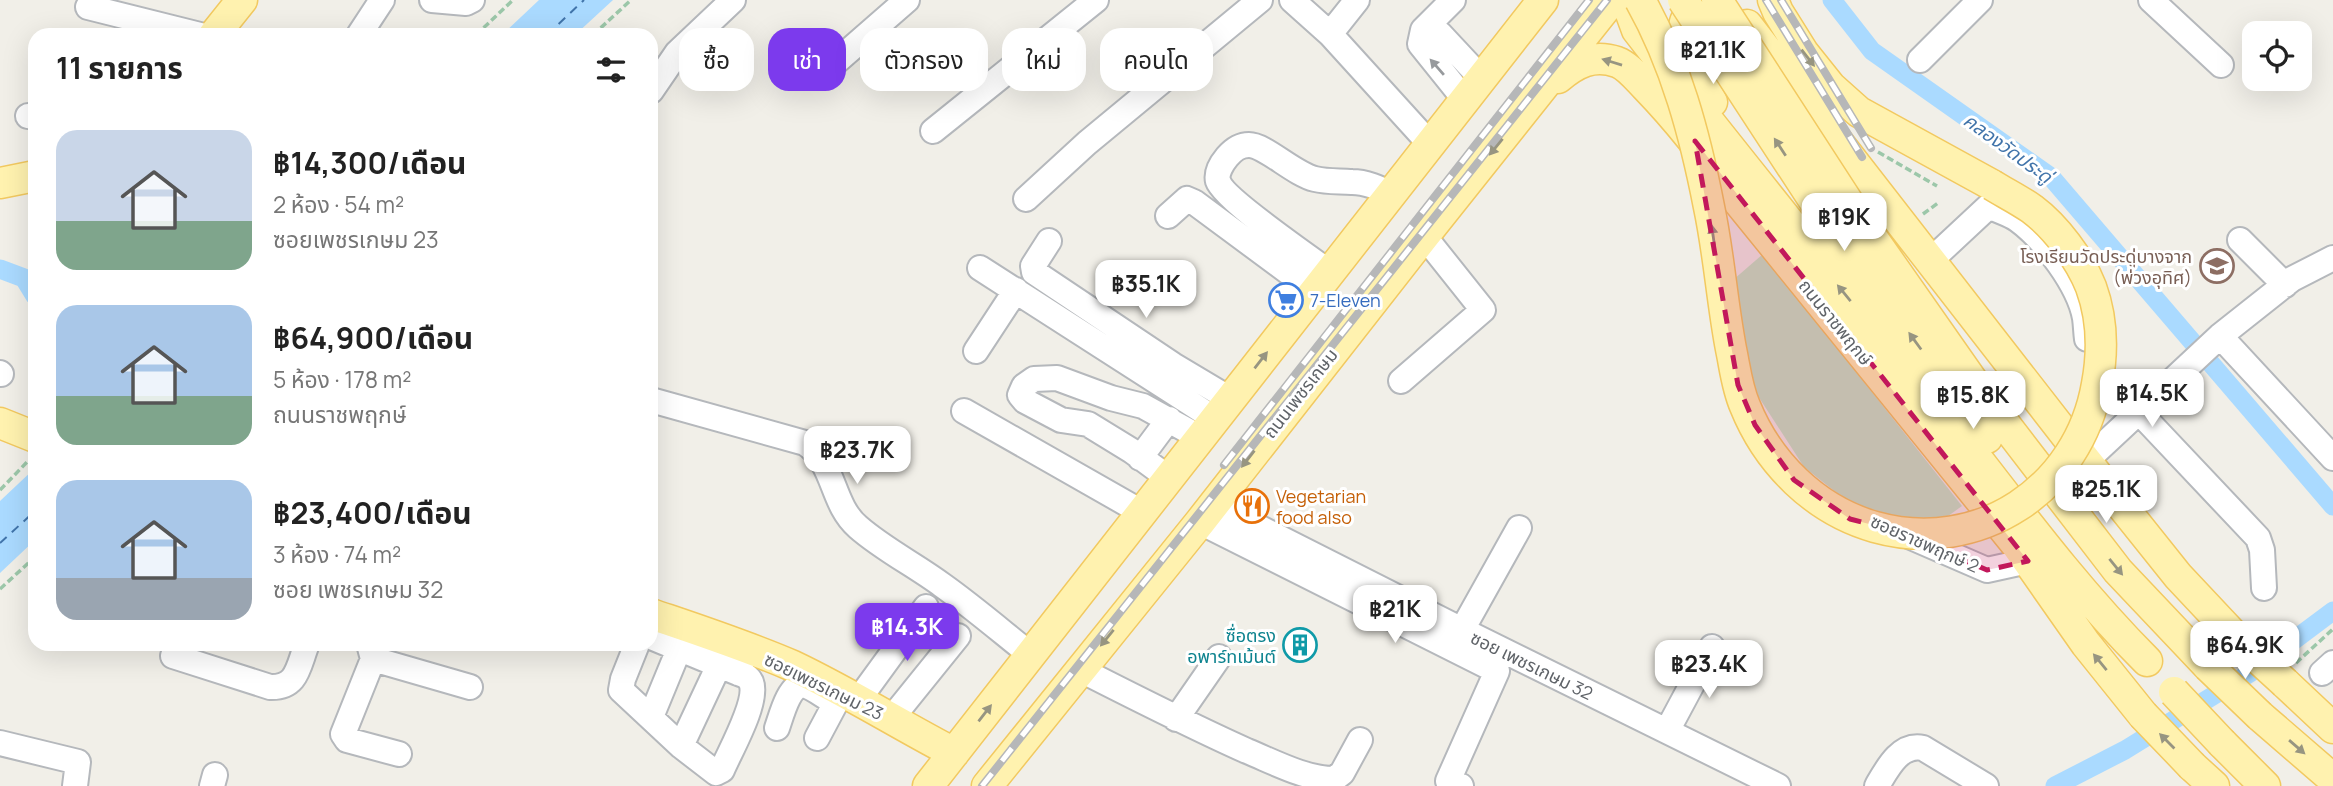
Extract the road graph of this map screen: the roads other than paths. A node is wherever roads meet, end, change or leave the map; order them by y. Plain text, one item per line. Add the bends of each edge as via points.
1 (242, 0) edge
2 (382, 0) edge
3 (432, 0) edge
4 (471, 0) edge
5 (733, 0) edge
6 (907, 0) edge
7 (1096, 0) edge
8 (1260, 0) edge
9 (1292, 0) edge
10 (1357, 0) edge
11 (1545, 0) edge
12 (1612, 0) edge
13 (1626, 0) edge
14 (1640, 0) edge
15 (1683, 0) edge
16 (1717, 0) edge
17 (1729, 0) edge
18 (1773, 0) edge
19 (1980, 0) edge
20 (2151, 0) edge
21 (88, 7) dead end
22 (1435, 11) edge
23 (1523, 13) edge
24 (1748, 26) junction
25 (187, 28) edge
26 (220, 28) edge
27 (364, 28) edge
28 (1330, 34) junction
29 (846, 53) edge
30 (1920, 60) dead end
31 (2221, 65) dead end
32 (658, 81) edge
33 (1473, 89) junction
34 (1539, 94) junction
35 (933, 131) dead end
36 (1430, 144) junction
37 (28, 177) edge
38 (0, 183) edge
39 (1762, 190) junction
40 (1392, 194) junction
41 (1026, 200) dead end
42 (1168, 216) dead end
43 (1844, 221) junction
44 (1424, 236) junction
45 (2240, 240) dead end
46 (1049, 242) dead end
47 (2333, 258) edge
48 (1930, 261) junction
49 (980, 268) dead end
50 (1712, 277) dead end
51 (1321, 282) junction
52 (2285, 285) junction
53 (1016, 290) junction
54 (2216, 339) junction
55 (1887, 346) junction
56 (2087, 348) dead end
57 (976, 351) dead end
58 (1401, 381) dead end
59 (1104, 395) junction
60 (658, 402) edge
61 (964, 411) dead end
62 (2138, 411) junction
63 (1169, 419) junction
64 (1216, 419) junction
65 (0, 423) edge
66 (1088, 424) junction
67 (28, 434) edge
68 (1140, 458) junction
69 (2333, 458) edge
70 (2086, 461) junction
71 (1156, 496) junction
72 (1206, 513) junction
73 (1519, 528) dead end
74 (2022, 553) junction
75 (2264, 588) dead end
76 (926, 607) dead end
77 (658, 618) edge
78 (1462, 631) junction
79 (958, 636) dead end
80 (658, 640) edge
81 (1712, 647) dead end
82 (679, 649) junction
83 (304, 651) edge
84 (371, 651) edge
85 (634, 651) edge
86 (1031, 655) junction
87 (173, 656) dead end
88 (1219, 657) dead end
89 (2147, 660) junction
90 (734, 662) junction
91 (1081, 670) junction
92 (470, 687) dead end
93 (846, 698) junction
94 (651, 717) junction
95 (891, 719) junction
96 (1176, 719) junction
97 (777, 728) dead end
98 (2333, 728) edge
99 (1667, 731) junction
100 (817, 738) dead end
101 (1360, 740) dead end
102 (0, 743) edge
103 (681, 746) junction
104 (400, 754) dead end
105 (954, 754) junction
106 (2333, 779) edge
107 (75, 786) edge
108 (928, 786) edge
109 (987, 786) edge
110 (1461, 786) edge
111 (1778, 786) edge
112 (1877, 786) edge
113 (1986, 786) edge
114 (2214, 786) edge
115 (2265, 786) edge

1 - 26 main road
2 - 27 street
3 - 4 street
5 - 32 street via 677,53
6 - 29 street
7 - 35 street
8 - 41 street via 1087,142
9 - 28 street
10 - 28 street
11 - 23 main road
12 - 34 main road, ถนนเพชรเกษม
13 - 39 main road via 1637,30
18 -> 14 main road, bridge via 1803,52 1831,87 1860,112 2033,210 2058,235 2090,286 2100,327 2101,365 2081,437 2039,492 1993,521 1958,532 1923,535 1879,528 1850,519 1817,500 1772,453 1738,385 1710,210 1692,130 1673,69
43 -> 15 main road, bridge
16 - 43 main road, bridge
17 - 24 main road
19 - 30 street
20 - 31 street
21 - 25 street
22 - 33 street via 1419,40 1421,48
23 - 33 main road
24 - 39 main road via 1715,4 1699,6 1688,18 1685,45 1689,61
24 - 48 main road via 1861,155
28 - 36 street
33 - 36 main road
34 -> 44 main road, ถนนเพชรเกษม
74 -> 34 main road, ถนนราชพฤกษ์ via 1738,201 1704,152 1634,75 1619,62 1585,60
36 - 40 main road
37 - 38 main road
55 -> 39 main road
40 - 51 main road
40 - 51 street via 1374,185 1312,178 1246,144 1223,161 1220,185 1289,243
42 - 51 street via 1187,199 1194,202
89 -> 43 main road via 2079,559 1994,449
43 -> 106 main road, bridge via 2118,571 2208,666
44 - 58 street via 1486,314
44 -> 72 main road, ถนนเพชรเกษม
45 - 52 street
46 - 64 street via 1034,272 1172,365
47 - 52 street
48 - 56 street via 1989,206 2017,219 2046,247 2078,298 2085,317
48 - 70 main road
49 - 53 street
50 - 74 street, ซอยราชพฤกษ์ 2 via 1744,383 1793,468 1869,519 1987,570
64 -> 51 main road
52 - 54 street
53 - 57 street
53 - 64 street
54 - 62 street
54 - 69 street
55 - 74 main road
55 - 89 main road via 2078,587
59 - 63 street
59 - 66 street
59 - 66 street via 1057,378 1034,379 1024,386 1020,395 1025,401 1062,420
60 - 86 street via 816,450 839,502 858,527
61 - 71 street
62 - 70 street
62 - 75 street via 2258,538
63 - 64 street
63 - 68 street
64 - 71 main road
65 - 67 main road
66 - 68 street
68 - 71 street
70 - 98 main road, bridge via 2178,576 2240,642
71 - 72 main road
71 - 86 main road
72 - 78 street, ซอย เพชรเกษม 32
72 -> 91 main road, ถนนเพชรเกษม
72 - 110 street via 1497,671 1448,781
73 - 78 street
114 -> 74 main road, ถนนราชพฤกษ์, bridge via 2143,715 2086,645
76 - 93 street
77 - 90 main road, ซอยเพชรเกษม 23
78 - 99 street, ซอย เพชรเกษม 32
79 - 95 street
80 - 82 street
81 - 99 street
82 - 90 street
82 - 94 street
83 - 87 street via 293,680 279,687
84 - 92 street
84 - 104 street via 344,738
85 - 94 street via 621,690
105 -> 86 main road
88 - 96 street
89 - 115 main road, bridge
90 - 93 main road, ซอยเพชรเกษม 23 via 791,666
90 - 103 street
90 - 103 street via 752,684 752,698 722,770 716,773
91 - 96 street
91 - 109 main road, ถนนเพชรเกษม
93 - 95 main road, ซอยเพชรเกษม 23
93 - 97 street via 805,685 797,687
93 - 100 street
94 - 103 street
95 - 105 main road, ซอยเพชรเกษม 23
96 - 101 street via 1323,779 1342,773
99 - 111 street, ซอย เพชรเกษม 32
102 - 107 street via 78,762
105 - 108 main road
112 - 113 street via 1890,764 1913,746

